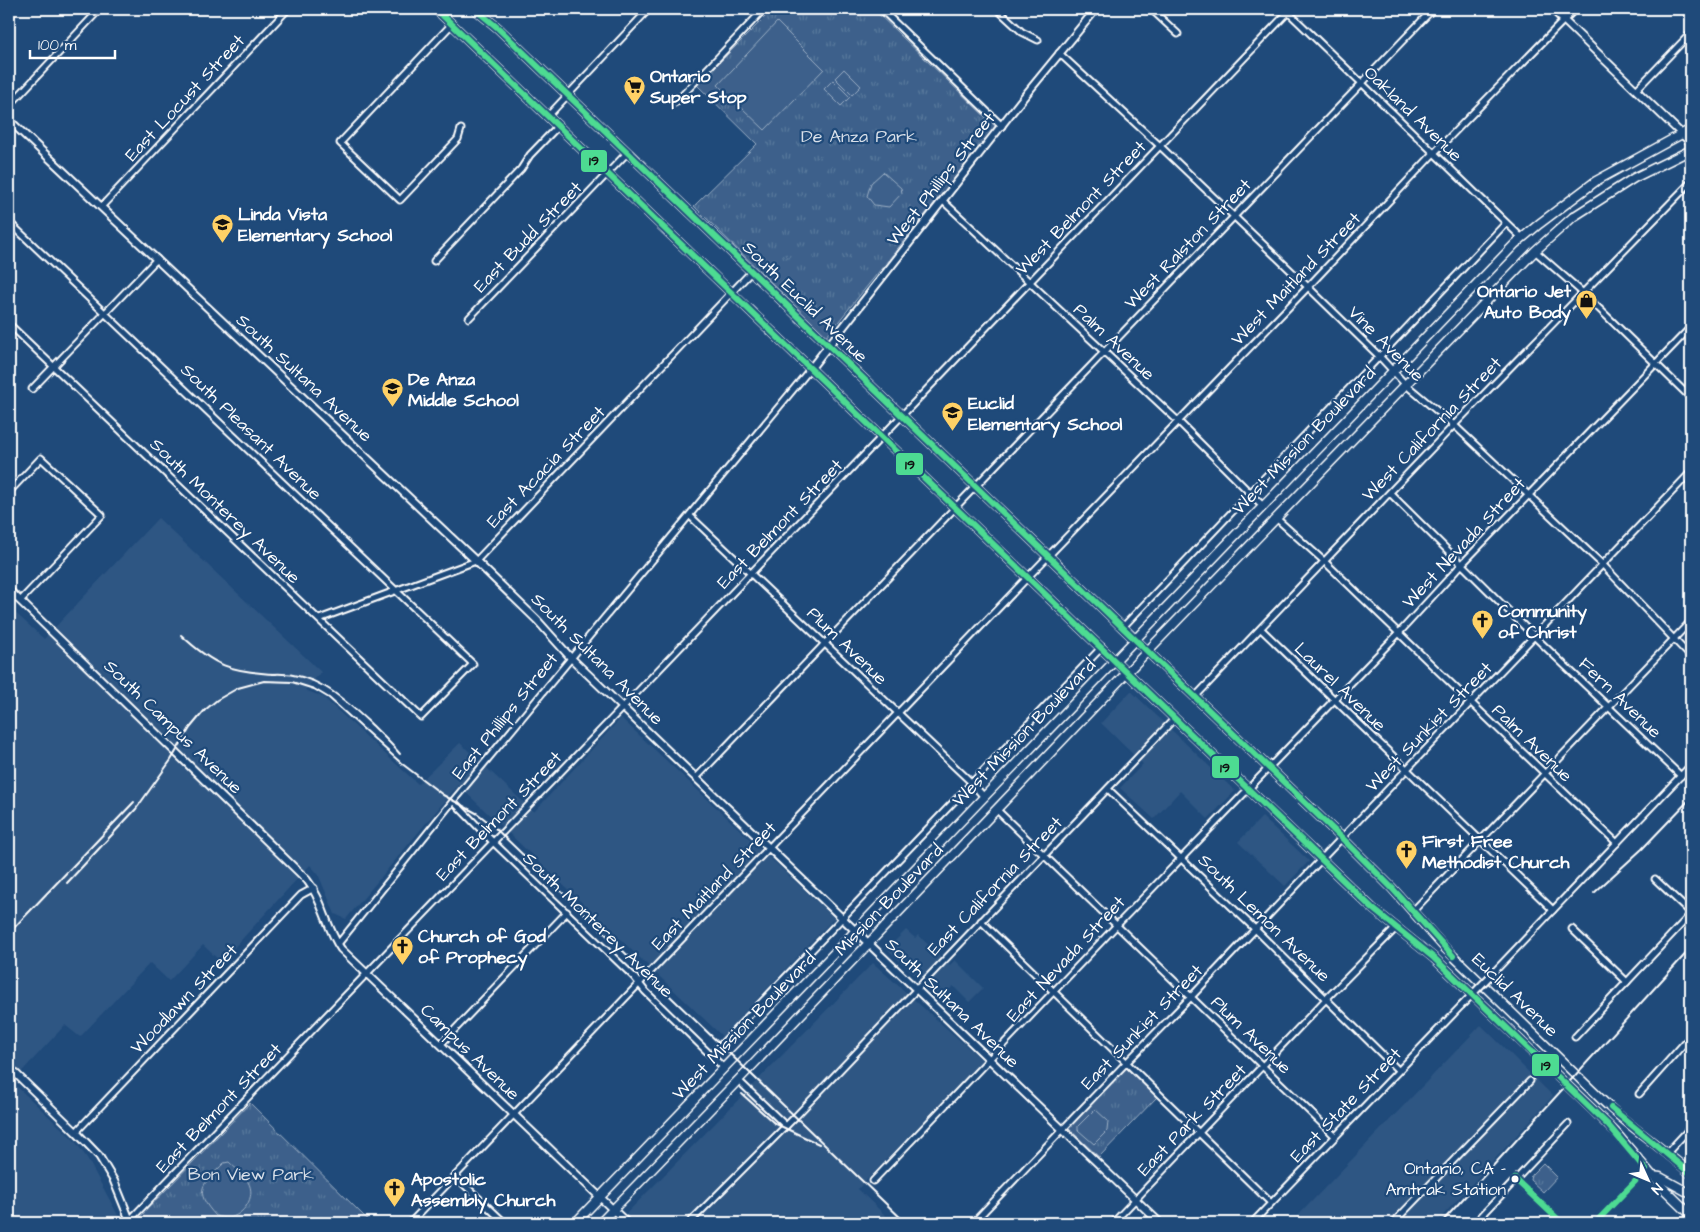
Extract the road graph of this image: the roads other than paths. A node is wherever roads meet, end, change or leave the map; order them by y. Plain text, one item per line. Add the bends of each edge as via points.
1 (100, 9) edge
2 (288, 9) edge
3 (436, 9) edge
4 (476, 9) edge
5 (649, 9) edge
6 (764, 9) edge
7 (881, 9) edge
8 (998, 9) edge
9 (1096, 9) edge
10 (1152, 9) edge
11 (1433, 9) edge
12 (1552, 9) edge
13 (1575, 9) edge
14 (1288, 10) edge
15 (1564, 20) junction
16 (452, 24) junction
17 (1691, 33) edge
18 (1178, 34) dead end
19 (1038, 40) dead end
20 (1059, 53) junction
21 (1360, 83) junction
22 (1637, 90) junction
23 (568, 96) junction
24 (675, 103) dead end
25 (9, 106) edge
26 (548, 116) junction
27 (9, 120) edge
28 (558, 126) junction
29 (1002, 126) junction
30 (461, 129) dead end
31 (1691, 129) edge
32 (1682, 134) junction
33 (1691, 143) edge
34 (1160, 146) junction
35 (1691, 150) edge
36 (627, 153) junction
37 (1434, 153) junction
38 (607, 173) junction
39 (1691, 182) edge
40 (943, 201) junction
41 (101, 206) junction
42 (1232, 216) junction
43 (9, 222) edge
44 (1506, 223) junction
45 (1522, 238) junction
46 (1535, 251) junction
47 (157, 259) junction
48 (434, 261) dead end
49 (752, 271) junction
50 (1029, 282) junction
51 (1308, 287) junction
52 (732, 292) junction
53 (1583, 293) junction
54 (105, 312) junction
55 (469, 318) dead end
56 (9, 324) edge
57 (1691, 327) edge
58 (828, 344) junction
59 (1104, 352) junction
60 (1380, 357) junction
61 (1656, 364) junction
62 (53, 367) junction
63 (811, 368) junction
64 (1392, 370) junction
65 (1405, 384) junction
66 (32, 389) dead end
67 (1691, 398) edge
68 (902, 416) junction
69 (1178, 421) junction
70 (1454, 426) junction
71 (891, 427) joint
72 (882, 437) junction
73 (1691, 472) edge
74 (974, 487) junction
75 (9, 492) edge
76 (1250, 493) junction
77 (1390, 493) junction
78 (1528, 496) junction
79 (955, 506) junction
80 (1263, 506) junction
81 (690, 516) junction
82 (1276, 518) junction
83 (1048, 557) junction
84 (476, 561) junction
85 (1325, 562) junction
86 (1462, 564) junction
87 (1603, 565) junction
88 (1037, 568) joint
89 (752, 573) junction
90 (1029, 576) junction
91 (9, 590) edge
92 (396, 590) junction
93 (20, 601) junction
94 (319, 619) junction
95 (1691, 621) edge
96 (1122, 628) junction
97 (1260, 629) junction
98 (1398, 634) junction
99 (1535, 637) junction
100 (1134, 640) junction
101 (1673, 640) junction
102 (824, 644) junction
103 (1102, 647) junction
104 (1147, 652) junction
105 (1691, 657) edge
106 (571, 658) junction
107 (1115, 660) junction
108 (1136, 662) joint
109 (1128, 672) junction
110 (1195, 697) junction
111 (1333, 700) junction
112 (1470, 703) junction
113 (1609, 706) junction
114 (623, 708) junction
115 (898, 714) junction
116 (421, 717) joint
117 (1175, 718) junction
118 (1691, 765) edge
119 (1268, 768) junction
120 (1407, 769) junction
121 (1544, 774) junction
122 (1681, 776) junction
123 (696, 778) junction
124 (1258, 779) joint
125 (972, 783) junction
126 (1108, 789) junction
127 (1248, 789) junction
128 (984, 797) junction
129 (453, 801) junction
130 (997, 810) junction
131 (1342, 838) junction
132 (1480, 840) junction
133 (493, 842) junction
134 (1617, 843) junction
135 (770, 848) junction
136 (1331, 850) joint
137 (1043, 856) junction
138 (1181, 858) junction
139 (1322, 860) junction
140 (1655, 879) dead end
141 (314, 888) junction
142 (1553, 910) junction
143 (1413, 911) junction
144 (566, 912) junction
145 (1691, 913) edge
146 (843, 918) junction
147 (981, 921) junction
148 (1117, 925) junction
149 (1396, 928) junction
150 (1255, 929) junction
151 (1572, 929) dead end
152 (856, 931) junction
153 (868, 942) junction
154 (338, 944) junction
155 (367, 974) junction
156 (1627, 982) junction
157 (639, 984) junction
158 (916, 989) junction
159 (1054, 992) junction
160 (1191, 997) junction
161 (1326, 998) junction
162 (1575, 1037) dead end
163 (1691, 1037) edge
164 (441, 1044) junction
165 (711, 1056) junction
166 (990, 1059) junction
167 (1126, 1063) junction
168 (1264, 1066) junction
169 (9, 1067) edge
170 (724, 1068) junction
171 (1398, 1070) junction
172 (738, 1080) junction
173 (1530, 1081) dead end
174 (1640, 1094) dead end
175 (514, 1115) junction
176 (1568, 1124) dead end
177 (786, 1126) junction
178 (1691, 1127) edge
179 (1062, 1130) junction
180 (76, 1132) junction
181 (1199, 1133) junction
182 (1335, 1136) junction
183 (1667, 1153) junction
184 (1646, 1170) junction
185 (1691, 1174) edge
186 (455, 1176) junction
187 (1652, 1176) junction
188 (1515, 1179) junction
189 (873, 1181) dead end
190 (1691, 1194) edge
191 (600, 1196) junction
192 (1135, 1200) junction
193 (1271, 1203) junction
194 (613, 1209) junction
195 (1691, 1215) edge
196 (1691, 1220) edge
197 (129, 1222) edge
198 (410, 1223) edge
199 (505, 1223) edge
200 (575, 1223) edge
201 (600, 1223) edge
202 (627, 1223) edge
203 (689, 1223) edge
204 (973, 1223) edge
205 (1112, 1223) edge
206 (1160, 1223) edge
207 (1252, 1223) edge
208 (1393, 1223) edge
209 (1475, 1223) edge
210 (1562, 1223) edge
211 (1595, 1223) edge
212 (1688, 1223) edge

1 - 25 street
2 - 41 street, East Locust Street
3 - 16 main road
4 - 23 main road, South Euclid Avenue
5 - 23 street
6 - 24 street
7 - 29 street
8 - 19 street via 1022,32
9 - 20 street, West Phillips Street
10 - 18 street
11 - 21 street, West Ralston Street
12 - 15 street
13 - 15 street, West Maitland Street
14 - 21 street, Oakland Avenue
14 - 34 street, West Belmont Street
15 - 22 street
15 - 37 street, West Maitland Street
16 - 26 main road
16 - 30 street via 340,143 400,200 458,139
17 - 22 street
20 - 29 street, West Phillips Street
20 - 34 street, Vine Avenue
21 - 37 street, Oakland Avenue
21 - 42 street, West Ralston Street
22 - 32 street
23 - 26 street
23 - 36 main road, South Euclid Avenue
26 - 28 main road
27 - 41 street, South Sultana Avenue
28 - 38 main road
28 - 48 street
29 - 40 street, West Phillips Street
31 - 32 main road, West Mission Boulevard
32 - 33 street
32 - 45 main road, West Mission Boulevard via 1596,180
34 - 42 street, Vine Avenue
34 - 50 street, West Belmont Street
35 - 46 main road, West Mission Boulevard via 1634,178 1581,212
36 - 38 street, East Budd Street
36 - 49 main road, South Euclid Avenue
37 - 44 street, Oakland Avenue
37 - 51 street, West Maitland Street
38 - 52 main road
38 - 55 street, East Budd Street
39 - 53 street, West California Street
40 - 50 street, Palm Avenue
40 - 58 street, West Phillips Street
41 - 47 street, South Sultana Avenue
42 - 51 street, Vine Avenue
42 - 59 street, West Ralston Street
43 - 54 street, South Pleasant Avenue
44 - 45 street, Oakland Avenue
44 - 60 street
45 - 64 main road, West Mission Boulevard
46 - 53 street
46 - 65 main road, West Mission Boulevard
47 - 54 street
47 - 84 street, South Sultana Avenue
49 - 52 street, East Acacia Street
49 - 58 main road, South Euclid Avenue
50 - 59 street, Palm Avenue
50 - 68 street, West Belmont Street
51 - 60 street, Vine Avenue
51 - 69 street, West Maitland Street
52 - 63 main road
52 - 84 street, East Acacia Street
53 - 61 street
53 - 70 street, West California Street
54 - 62 street
54 - 92 street, South Pleasant Avenue
56 - 62 street, South Monterey Avenue
57 - 61 street, West Nevada Street
58 - 63 street, West Phillips Street
58 - 68 main road, South Euclid Avenue
59 - 69 street, Palm Avenue
59 - 74 street, West Ralston Street
60 - 64 street, Vine Avenue
60 - 76 street
61 - 67 street
61 - 78 street, West Nevada Street
62 - 66 street
62 - 94 street, South Monterey Avenue
63 - 72 main road
63 - 81 street, East Phillips Street
64 - 65 street, Vine Avenue
64 - 80 main road, West Mission Boulevard
65 - 70 street, Vine Avenue
65 - 82 main road, West Mission Boulevard
68 - 71 street, West Belmont Street
68 - 74 main road, South Euclid Avenue
69 - 76 street, Palm Avenue
69 - 83 street, West Maitland Street
70 - 77 street, West California Street
70 - 78 street, Vine Avenue
71 - 72 street, East Belmont Street
72 - 79 main road
72 - 89 street, East Belmont Street
73 - 87 street, West Sunkist Street
74 - 79 street, West Ralston Street
74 - 83 main road, South Euclid Avenue
75 - 93 street via 41,458 102,514
76 - 80 street, Palm Avenue
76 - 96 street
77 - 85 street, West California Street
77 - 86 street, Fern Avenue
78 - 86 street, West Nevada Street
78 - 87 street, Vine Avenue
79 - 90 main road
79 - 102 street, West Ralston Street
80 - 100 main road, West Mission Boulevard
81 - 89 street, Plum Avenue
81 - 106 street, East Phillips Street
82 - 85 street, Palm Avenue
82 - 104 main road, West Mission Boulevard
83 - 88 street, West Maitland Street
83 - 96 main road, South Euclid Avenue
84 - 92 street, East Acacia Street
84 - 106 street, South Sultana Avenue
85 - 97 street, West California Street
85 - 98 street, Palm Avenue
86 - 98 street, West Nevada Street
86 - 99 street, Fern Avenue
87 - 99 street, West Sunkist Street
87 - 101 street, Vine Avenue
88 - 90 street, East Maitland Street
89 - 102 street, Plum Avenue
89 - 114 street, East Belmont Street
90 - 103 main road
90 - 115 street, East Maitland Street
91 - 93 street, South Campus Avenue
92 - 94 street, East Acacia Street
92 - 116 street, South Pleasant Avenue via 473,664
93 - 141 street, South Campus Avenue
94 - 116 street, South Monterey Avenue
95 - 101 street
96 - 100 main road, South Euclid Avenue
97 - 110 street, West California Street
97 - 111 street, Laurel Avenue
98 - 111 street, West Nevada Street
98 - 112 street, Palm Avenue
99 - 112 street, West Sunkist Street
99 - 113 street, Fern Avenue
100 - 104 main road, South Euclid Avenue
100 - 107 main road, West Mission Boulevard
101 - 105 street, Vine Avenue
101 - 113 street
102 - 115 street, Plum Avenue
102 - 123 street, West Ralston Street
103 - 107 main road
103 - 125 street
104 - 108 main road, West Mission Boulevard
104 - 110 main road, South Euclid Avenue
106 - 114 street, South Sultana Avenue
106 - 129 street, East Phillips Street
107 - 109 main road
107 - 128 main road, West Mission Boulevard
108 - 109 main road, Mission Boulevard
109 - 117 main road
109 - 130 main road, Mission Boulevard
110 - 119 main road, South Euclid Avenue
111 - 119 street, West Nevada Street
111 - 120 street, Laurel Avenue
112 - 120 street, West Sunkist Street
112 - 121 street, Palm Avenue
113 - 121 street
113 - 122 street, Fern Avenue
114 - 123 street, South Sultana Avenue
114 - 133 street, East Belmont Street
115 - 125 street, Plum Avenue
115 - 135 street, East Maitland Street
117 - 126 street, East California Street
117 - 127 main road
118 - 122 street, East State Street
119 - 124 street, West Nevada Street
119 - 131 main road, South Euclid Avenue
120 - 131 street, West Sunkist Street
120 - 132 street, Laurel Avenue
121 - 132 street
121 - 134 street, Palm Avenue
122 - 134 street, East State Street
123 - 135 street, South Sultana Avenue
124 - 127 street, East Nevada Street
125 - 128 street, Plum Avenue
125 - 146 street
126 - 137 street, East California Street
126 - 138 street, South Lemon Avenue
127 - 138 street, East Nevada Street
127 - 139 main road
128 - 152 main road, West Mission Boulevard
129 - 133 street, South Monterey Avenue
129 - 154 street, East Phillips Street
130 - 137 street, Plum Avenue
130 - 153 main road, Mission Boulevard
131 - 136 street, West Sunkist Street
131 - 143 main road, South Euclid Avenue
132 - 142 street, Laurel Avenue
132 - 143 street
133 - 144 street, South Monterey Avenue
133 - 155 street, East Belmont Street
134 - 142 street, East State Street
135 - 146 street, South Sultana Avenue
135 - 157 street, East Maitland Street
136 - 139 street, East Sunkist Street
137 - 147 street, East California Street
137 - 148 street, Plum Avenue
138 - 148 street, East Nevada Street
138 - 150 street, South Lemon Avenue
139 - 149 main road
139 - 150 street, East Sunkist Street
140 - 145 street
141 - 154 street, Campus Avenue
141 - 180 street, Woodlawn Street via 302,895
142 - 171 street, East State Street, bridge
143 - 183 main road, Euclid Avenue via 1444,948 1611,1108
144 - 157 street, South Monterey Avenue
144 - 164 street
145 - 156 street
146 - 152 street, South Sultana Avenue
146 - 165 street
147 - 158 street, East California Street
147 - 159 street
148 - 159 street, East Nevada Street
148 - 160 street, Plum Avenue
149 - 161 street, East Park Street
149 - 184 main road, Euclid Avenue via 1434,958 1594,1111
150 - 160 street, East Sunkist Street
150 - 161 street, South Lemon Avenue
151 - 156 street
152 - 153 street, South Sultana Avenue
152 - 170 main road, West Mission Boulevard
153 - 158 street, South Sultana Avenue
153 - 172 main road, Mission Boulevard
154 - 155 street, Campus Avenue
155 - 164 street, Campus Avenue
155 - 197 street, East Belmont Street
156 - 162 street
157 - 165 street, South Monterey Avenue
157 - 175 street, East Maitland Street
158 - 166 street, South Sultana Avenue
158 - 177 street, East California Street
159 - 166 street, East Nevada Street
159 - 167 street
160 - 167 street, East Sunkist Street
160 - 168 street, Plum Avenue
161 - 168 street, East Park Street
161 - 171 street, South Lemon Avenue
163 - 174 street
164 - 175 street, Campus Avenue
165 - 170 street, South Monterey Avenue
166 - 179 street, South Sultana Avenue
166 - 189 street, East Nevada Street
167 - 179 street, East Sunkist Street
167 - 181 street
168 - 181 street, East Park Street
168 - 182 street, Plum Avenue
169 - 180 street
170 - 191 main road, West Mission Boulevard
171 - 182 street, East State Street
172 - 177 street
172 - 194 main road, Mission Boulevard
173 - 208 street
175 - 186 street, East Maitland Street
175 - 191 street, Campus Avenue
176 - 188 street
177 - 203 street, East California Street
178 - 183 street
179 - 192 street, South Sultana Avenue
179 - 204 street, East Sunkist Street
180 - 197 street via 99,1156 114,1181
181 - 192 street, East Park Street
181 - 193 street
182 - 193 street, East State Street
183 - 185 main road, Euclid Avenue
184 - 187 main road, Euclid Avenue
184 - 211 street
186 - 198 street, East Maitland Street
186 - 199 street
187 - 190 main road
187 - 195 main road, Euclid Avenue
188 - 209 street
188 - 210 street
191 - 194 street, Campus Avenue
191 - 200 main road, West Mission Boulevard
192 - 205 street, East Park Street
192 - 206 street, South Sultana Avenue
193 - 207 street, East State Street
194 - 201 main road, Mission Boulevard
194 - 202 street, Campus Avenue
196 - 212 main road

